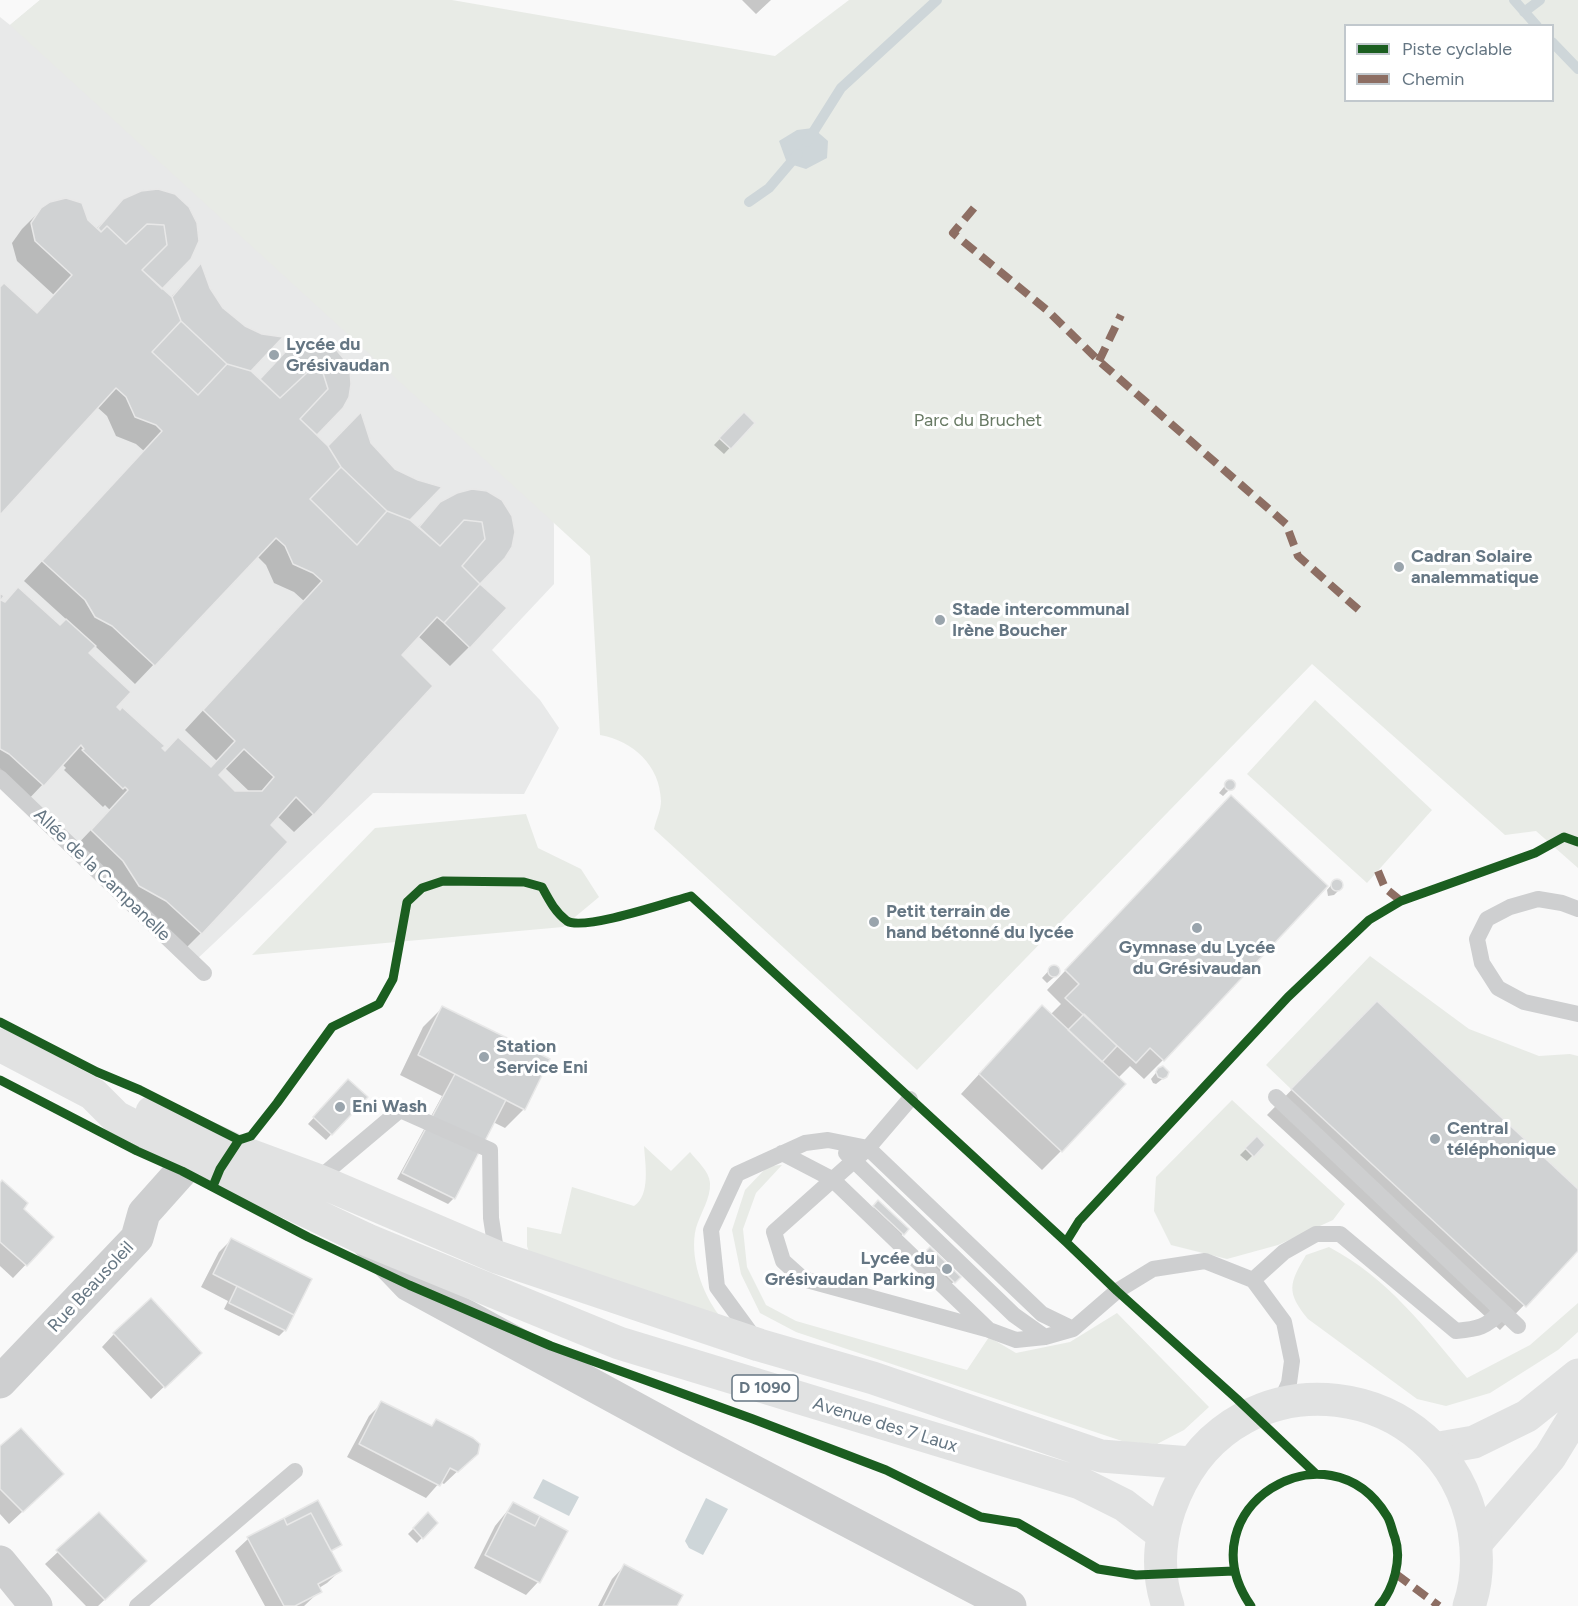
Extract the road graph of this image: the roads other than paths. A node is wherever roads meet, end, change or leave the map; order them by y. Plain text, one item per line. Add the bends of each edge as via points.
1 (0, 778) edge
2 (1578, 909) edge
3 (204, 973) dead end
4 (1578, 1014) edge
5 (0, 1045) edge
6 (93, 1094) junction
7 (1276, 1097) dead end
8 (910, 1100) dead end
9 (828, 1140) junction
10 (868, 1148) junction
11 (782, 1153) junction
12 (194, 1157) junction
13 (853, 1160) junction
14 (832, 1179) junction
15 (317, 1180) junction
16 (366, 1239) junction
17 (496, 1257) junction
18 (1253, 1280) junction
19 (1501, 1311) junction
20 (1518, 1326) dead end
21 (1072, 1329) junction
22 (989, 1330) junction
23 (1045, 1337) junction
24 (759, 1345) junction
25 (1578, 1374) edge
26 (0, 1382) edge
27 (1280, 1403) junction
28 (1578, 1411) edge
29 (1434, 1449) junction
30 (1191, 1463) junction
31 (295, 1471) dead end
32 (1162, 1534) junction
33 (1476, 1543) junction
34 (0, 1562) edge
35 (36, 1606) edge
36 (137, 1606) edge
37 (1010, 1606) edge
38 (1168, 1606) edge
39 (1469, 1606) edge

1 - 3 lane, Allée de la Campanelle
2 - 4 lane via 1538,899 1510,907 1487,919 1477,939 1482,963 1498,988 1524,1002
5 - 6 main road, Avenue des 7 Laux / D 1090
6 - 12 main road, Avenue des 7 Laux / D 1090 via 116,1118
6 - 15 main road, D 1090 via 124,1099 233,1149
7 - 19 lane
8 - 10 lane
9 - 10 lane
9 - 11 lane via 805,1143
9 - 13 lane
10 - 13 lane
10 - 21 lane via 1042,1314
11 - 14 lane
11 - 24 lane via 737,1174 711,1230 717,1287
12 - 16 main road, Avenue des 7 Laux / D 1090
12 - 26 street, Rue Beausoleil via 144,1213 136,1239
13 - 14 lane
13 - 23 lane via 1014,1315
14 - 22 lane
14 - 22 lane via 774,1232 783,1261 803,1279
15 - 17 main road, D 1090
15 - 17 lane via 400,1110 490,1150
16 - 32 main road, Avenue des 7 Laux / D 1090 via 619,1343 1080,1483 1124,1505
16 - 37 street, Avenue des 7 Laux via 409,1285
17 - 24 main road, D 1090
18 - 19 lane via 1284,1252 1316,1234 1340,1234 1456,1331 1477,1329 1492,1322
18 - 21 lane via 1205,1261 1153,1269
18 - 27 lane via 1284,1322 1292,1361 1289,1383
19 - 20 lane
21 - 23 lane
22 - 23 lane via 1016,1340
24 - 30 main road, D 1090 via 873,1378 1101,1456
25 - 29 main road via 1527,1416 1474,1442
27 - 29 main road via 1336,1400 1364,1405 1414,1430
27 - 30 main road via 1231,1425
28 - 33 main road via 1550,1457
29 - 33 main road via 1463,1492
30 - 32 main road
31 - 36 lane
32 - 38 main road via 1160,1569
33 - 39 main road via 1477,1565
34 - 35 street

